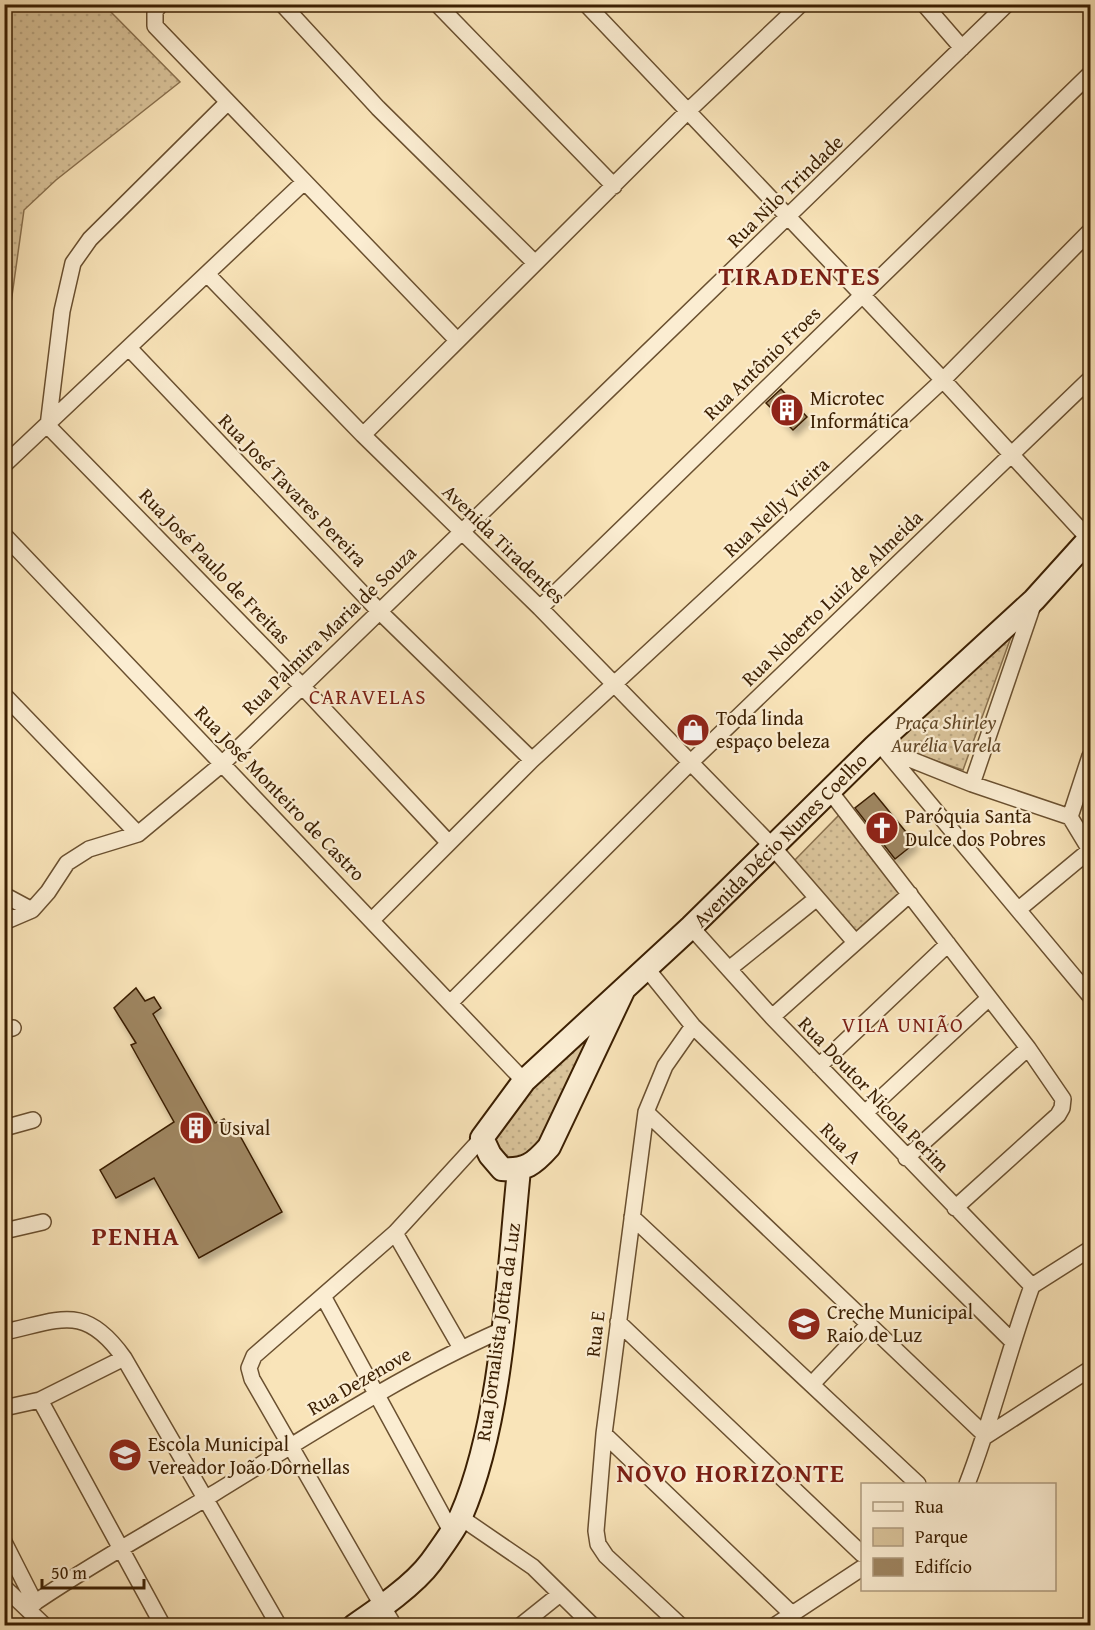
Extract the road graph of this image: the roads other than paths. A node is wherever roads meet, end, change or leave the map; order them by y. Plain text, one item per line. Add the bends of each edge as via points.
1 (161, 4) edge
2 (282, 4) edge
3 (436, 4) edge
4 (586, 4) edge
5 (801, 4) edge
6 (924, 4) edge
7 (1007, 4) edge
8 (962, 48) junction
9 (1090, 74) edge
10 (227, 103) junction
11 (688, 111) junction
12 (304, 182) junction
13 (614, 186) junction
14 (787, 218) junction
15 (1090, 231) edge
16 (534, 263) junction
17 (207, 274) junction
18 (861, 296) junction
19 (457, 340) junction
20 (129, 348) junction
21 (1090, 379) edge
22 (943, 380) junction
23 (48, 426) junction
24 (363, 435) junction
25 (1012, 454) junction
26 (4, 465) edge
27 (462, 532) junction
28 (4, 535) edge
29 (1090, 539) edge
30 (1034, 600) junction
31 (540, 608) junction
32 (379, 611) junction
33 (616, 685) junction
34 (302, 686) junction
35 (4, 695) edge
36 (880, 748) junction
37 (1090, 756) edge
38 (532, 760) junction
39 (690, 763) junction
40 (222, 764) junction
41 (972, 784) junction
42 (829, 790) junction
43 (1070, 817) junction
44 (138, 834) junction
45 (448, 842) junction
46 (771, 845) junction
47 (1090, 850) edge
48 (910, 894) junction
49 (4, 895) edge
50 (817, 898) junction
51 (1019, 909) junction
52 (32, 910) junction
53 (373, 919) junction
54 (4, 922) edge
55 (691, 927) junction
56 (855, 942) junction
57 (948, 944) junction
58 (647, 969) junction
59 (729, 969) junction
60 (623, 991) junction
61 (1090, 996) edge
62 (988, 998) junction
63 (451, 1002) junction
64 (772, 1017) junction
65 (693, 1026) junction
66 (1028, 1048) junction
67 (819, 1066) junction
68 (524, 1081) junction
69 (646, 1112) junction
70 (865, 1113) junction
71 (33, 1120) dead end
72 (4, 1128) edge
73 (482, 1138) junction
74 (906, 1158) junction
75 (519, 1170) junction
76 (955, 1208) junction
77 (632, 1217) junction
78 (43, 1222) dead end
79 (4, 1231) edge
80 (395, 1233) junction
81 (1090, 1249) edge
82 (1032, 1286) junction
83 (323, 1296) junction
84 (618, 1322) junction
85 (869, 1324) junction
86 (502, 1330) junction
87 (4, 1332) edge
88 (1012, 1341) junction
89 (461, 1348) junction
90 (124, 1358) junction
91 (1090, 1369) edge
92 (813, 1384) junction
93 (376, 1392) junction
94 (40, 1400) junction
95 (4, 1408) edge
96 (604, 1434) junction
97 (986, 1436) junction
98 (290, 1446) junction
99 (916, 1483) edge
100 (968, 1483) edge
101 (205, 1498) junction
102 (455, 1524) junction
103 (4, 1542) edge
104 (118, 1548) junction
105 (861, 1553) edge
106 (861, 1569) edge
107 (4, 1587) edge
108 (560, 1594) junction
109 (31, 1605) junction
110 (382, 1607) junction
111 (792, 1614) junction
112 (45, 1626) edge
113 (163, 1626) edge
114 (279, 1626) edge
115 (354, 1626) edge
116 (394, 1626) edge
117 (520, 1626) edge
118 (593, 1626) edge
119 (681, 1626) edge
120 (774, 1626) edge

1 - 10 street via 155,11 155,26
2 - 16 street via 378,108
3 - 13 street
4 - 11 street
5 - 11 street
6 - 8 street
7 - 8 street, Rua Nilo Trindade
8 - 14 street, Rua Nilo Trindade
9 - 18 street, Rua Antônio Froes
10 - 12 street
10 - 23 street via 90,239 72,263
11 - 13 street
11 - 14 street
12 - 17 street
12 - 19 street
13 - 16 street
14 - 18 street
14 - 27 street, Rua Nilo Trindade
15 - 22 street, Rua Nelly Vieira
16 - 19 street
17 - 20 street
17 - 24 street, Avenida Tiradentes
18 - 22 street
18 - 31 street, Rua Antônio Froes
19 - 24 street
20 - 23 street
20 - 32 street, Rua José Tavares Pereira
21 - 25 street, Rua Noberto Luiz de Almeida
22 - 25 street
22 - 33 street, Rua Nelly Vieira
23 - 26 street
23 - 34 street, Rua José Paulo de Freitas
24 - 27 street, Avenida Tiradentes
25 - 29 street
25 - 39 street, Rua Noberto Luiz de Almeida
27 - 31 street, Avenida Tiradentes
27 - 32 street, Rua Palmira Maria de Souza
28 - 40 street, Rua José Monteiro de Castro
29 - 30 street, Avenida Décio Nunes Coelho
30 - 36 street, Avenida Décio Nunes Coelho
30 - 41 street
31 - 33 street, Avenida Tiradentes
32 - 34 street, Rua Palmira Maria de Souza
32 - 38 street, Rua José Tavares Pereira
33 - 38 street, Rua Nelly Vieira
33 - 39 street, Avenida Tiradentes
34 - 40 street, Rua Palmira Maria de Souza
34 - 45 street, Rua José Paulo de Freitas
35 - 44 street
36 - 41 street
36 - 42 street, Avenida Décio Nunes Coelho
36 - 51 street
37 - 43 street
38 - 45 street, Rua Nelly Vieira
39 - 46 street, Avenida Tiradentes
39 - 63 street, Rua Noberto Luiz de Almeida
40 - 44 street, Rua Palmira Maria de Souza
40 - 53 street, Rua José Monteiro de Castro
41 - 43 street
42 - 46 street, Avenida Décio Nunes Coelho
42 - 48 street
43 - 47 street
44 - 52 street, Rua Palmira Maria de Souza via 89,849 67,863
45 - 53 street, Rua Nelly Vieira
46 - 50 street, Avenida Tiradentes
46 - 55 street, Avenida Décio Nunes Coelho
47 - 51 street
48 - 56 street
48 - 57 street
49 - 52 street
50 - 56 street, Avenida Tiradentes
50 - 59 street
51 - 61 street
52 - 54 street
53 - 63 street, Rua José Monteiro de Castro
55 - 58 street, Avenida Décio Nunes Coelho
55 - 59 street, Rua Doutor Nicola Perim
56 - 64 street
57 - 62 street
57 - 67 street
58 - 60 street, Avenida Décio Nunes Coelho
58 - 65 street, Rua A
59 - 64 street, Rua Doutor Nicola Perim
60 - 68 street, Avenida Décio Nunes Coelho
60 - 75 street via 549,1147 534,1164
62 - 66 street
62 - 70 street
63 - 68 street, Rua José Monteiro de Castro
64 - 67 street, Rua Doutor Nicola Perim
65 - 69 street, Rua E via 665,1066
65 - 88 street, Rua A
66 - 74 street
66 - 76 street via 1063,1099 1062,1108
67 - 70 street, Rua Doutor Nicola Perim
68 - 73 street, Avenida Décio Nunes Coelho
69 - 77 street, Rua E
69 - 85 street
70 - 74 street, Rua Doutor Nicola Perim
71 - 72 street
73 - 75 street via 489,1155 502,1169
73 - 80 street
74 - 76 street, Rua Doutor Nicola Perim
75 - 86 street, Rua Jornalista Jotta da Luz
76 - 82 street, Rua Doutor Nicola Perim
77 - 84 street, Rua E
77 - 92 street
78 - 79 street
80 - 83 street
80 - 89 street
81 - 82 street
82 - 88 street
83 - 93 street
83 - 98 street via 254,1356 249,1368
84 - 96 street, Rua E
84 - 105 street
85 - 92 street
85 - 97 street
86 - 89 street, Rua Dezenove
86 - 102 street, Rua Jornalista Jotta da Luz via 492,1404 478,1464
87 - 90 street via 68,1319 91,1324 108,1336
88 - 97 street
89 - 93 street, Rua Dezenove
90 - 94 street
90 - 101 street
91 - 97 street
92 - 99 street
93 - 98 street, Rua Dezenove
93 - 102 street
94 - 95 street
94 - 104 street
96 - 111 street
96 - 119 street, Rua E via 598,1544
97 - 100 street
98 - 101 street, Rua Dezenove
98 - 110 street
101 - 104 street, Rua Dezenove
101 - 114 street
102 - 108 street via 533,1567
102 - 110 street, Rua Jornalista Jotta da Luz via 430,1564
103 - 109 street
104 - 109 street, Rua Dezenove
104 - 113 street
106 - 111 street
107 - 109 street
108 - 117 street
108 - 118 street
109 - 112 street
110 - 115 street, Rua Jornalista Jotta da Luz
110 - 116 street
111 - 120 street

